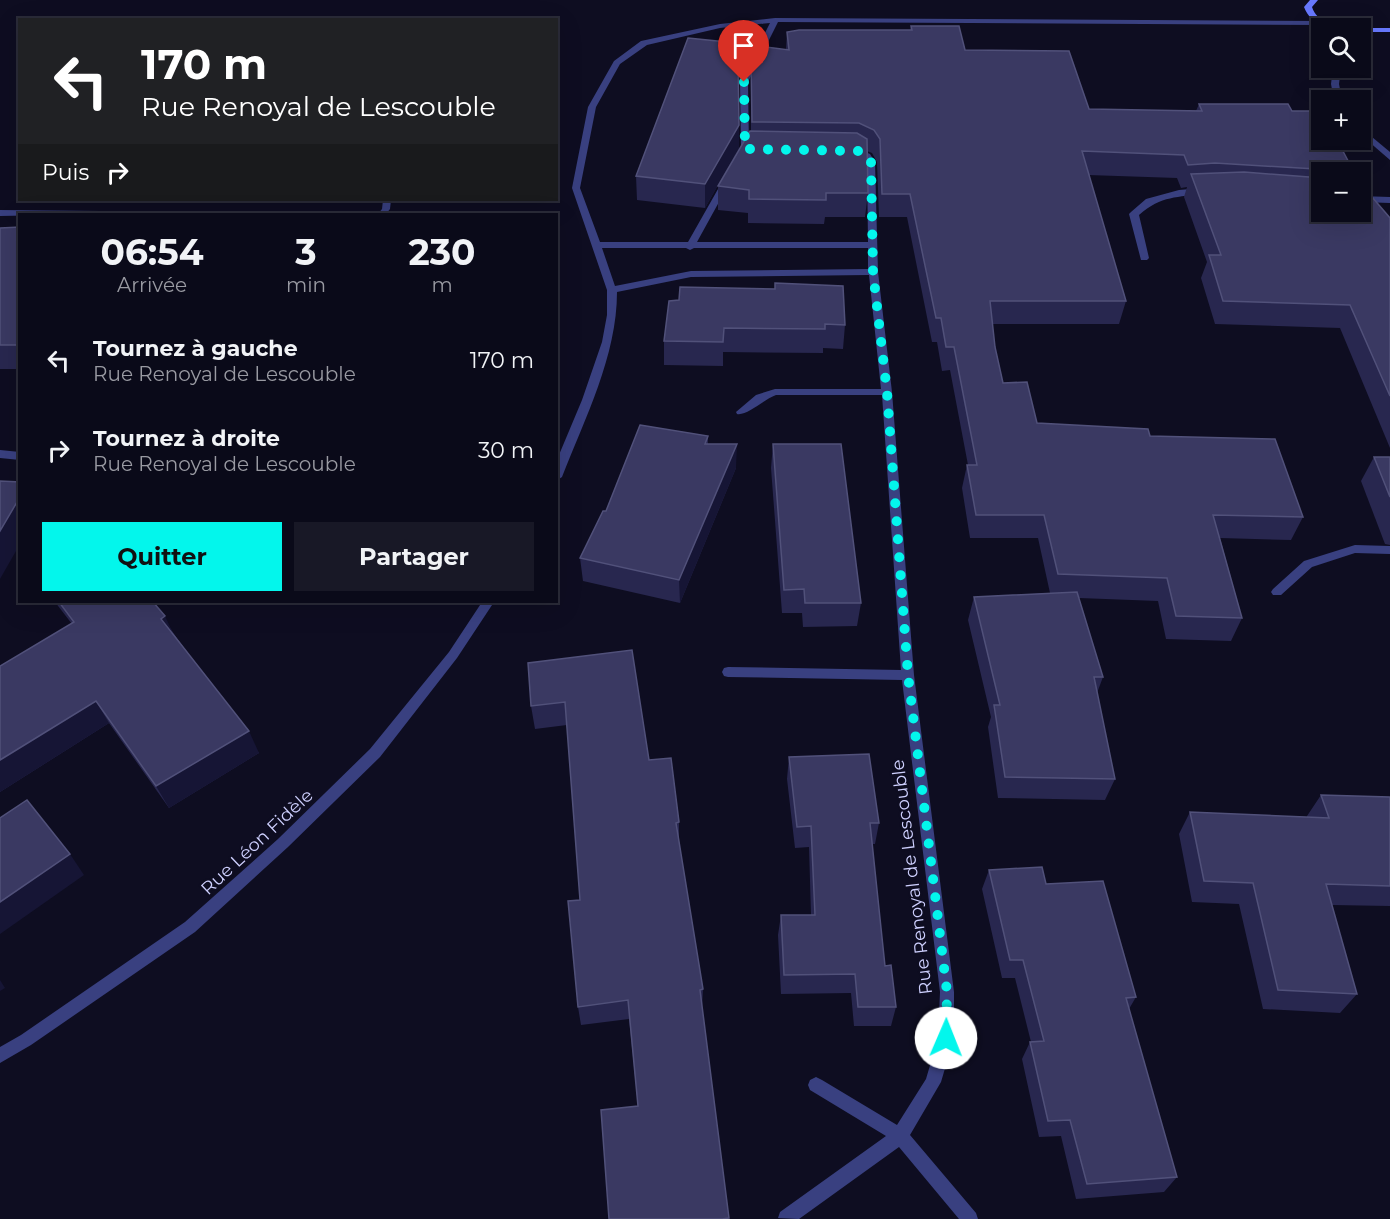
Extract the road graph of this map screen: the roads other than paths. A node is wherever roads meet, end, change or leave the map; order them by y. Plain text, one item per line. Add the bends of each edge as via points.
1 (1314, 0) edge
2 (1314, 18) edge
3 (775, 20) junction
4 (1311, 23) edge
5 (1371, 30) edge
6 (1390, 30) edge
7 (1371, 139) edge
8 (745, 149) junction
9 (756, 149) edge
10 (846, 151) edge
11 (1390, 157) edge
12 (739, 158) edge
13 (728, 178) edge
14 (1207, 190) edge
15 (1371, 199) edge
16 (1390, 200) edge
17 (0, 213) edge
18 (18, 213) edge
19 (873, 244) junction
20 (597, 245) junction
21 (690, 247) junction
22 (1144, 258) dead end
23 (873, 272) junction
24 (612, 290) junction
25 (887, 392) junction
26 (741, 412) dead end
27 (0, 454) edge
28 (18, 456) edge
29 (558, 472) edge
30 (1390, 550) edge
31 (1277, 592) dead end
32 (487, 603) edge
33 (729, 672) dead end
34 (908, 675) junction
35 (0, 1055) edge
36 (816, 1085) dead end
37 (900, 1136) junction
38 (786, 1218) edge
39 (970, 1219) edge

1 - 2 main road via 1308,7
3 - 4 street
3 - 8 street via 744,82
3 - 20 street via 720,26 644,43 617,63 592,107 576,188
5 - 6 main road
7 - 11 street
8 - 9 street
8 - 12 street
10 - 19 street, Rue Renoyal de Lescouble via 858,151 871,162
13 - 21 street
14 - 22 street via 1149,201 1134,214
15 - 16 street
17 - 18 street
19 - 21 street
19 - 23 street, Rue Renoyal de Lescouble
20 - 21 street
20 - 24 street
23 - 24 street via 691,274
23 - 25 street, Rue Renoyal de Lescouble
24 - 29 street via 607,342
25 - 26 street via 775,392 760,397
25 - 34 street, Rue Renoyal de Lescouble
27 - 28 street
30 - 31 street via 1354,549 1308,564
32 - 35 street, Rue Léon Fidèle via 453,655 375,753 283,843 190,927
33 - 34 street
34 - 37 street, Rue Renoyal de Lescouble via 947,992 946,1038 933,1082
36 - 37 street
37 - 38 street, Rue Renoyal de Lescouble
37 - 39 street

